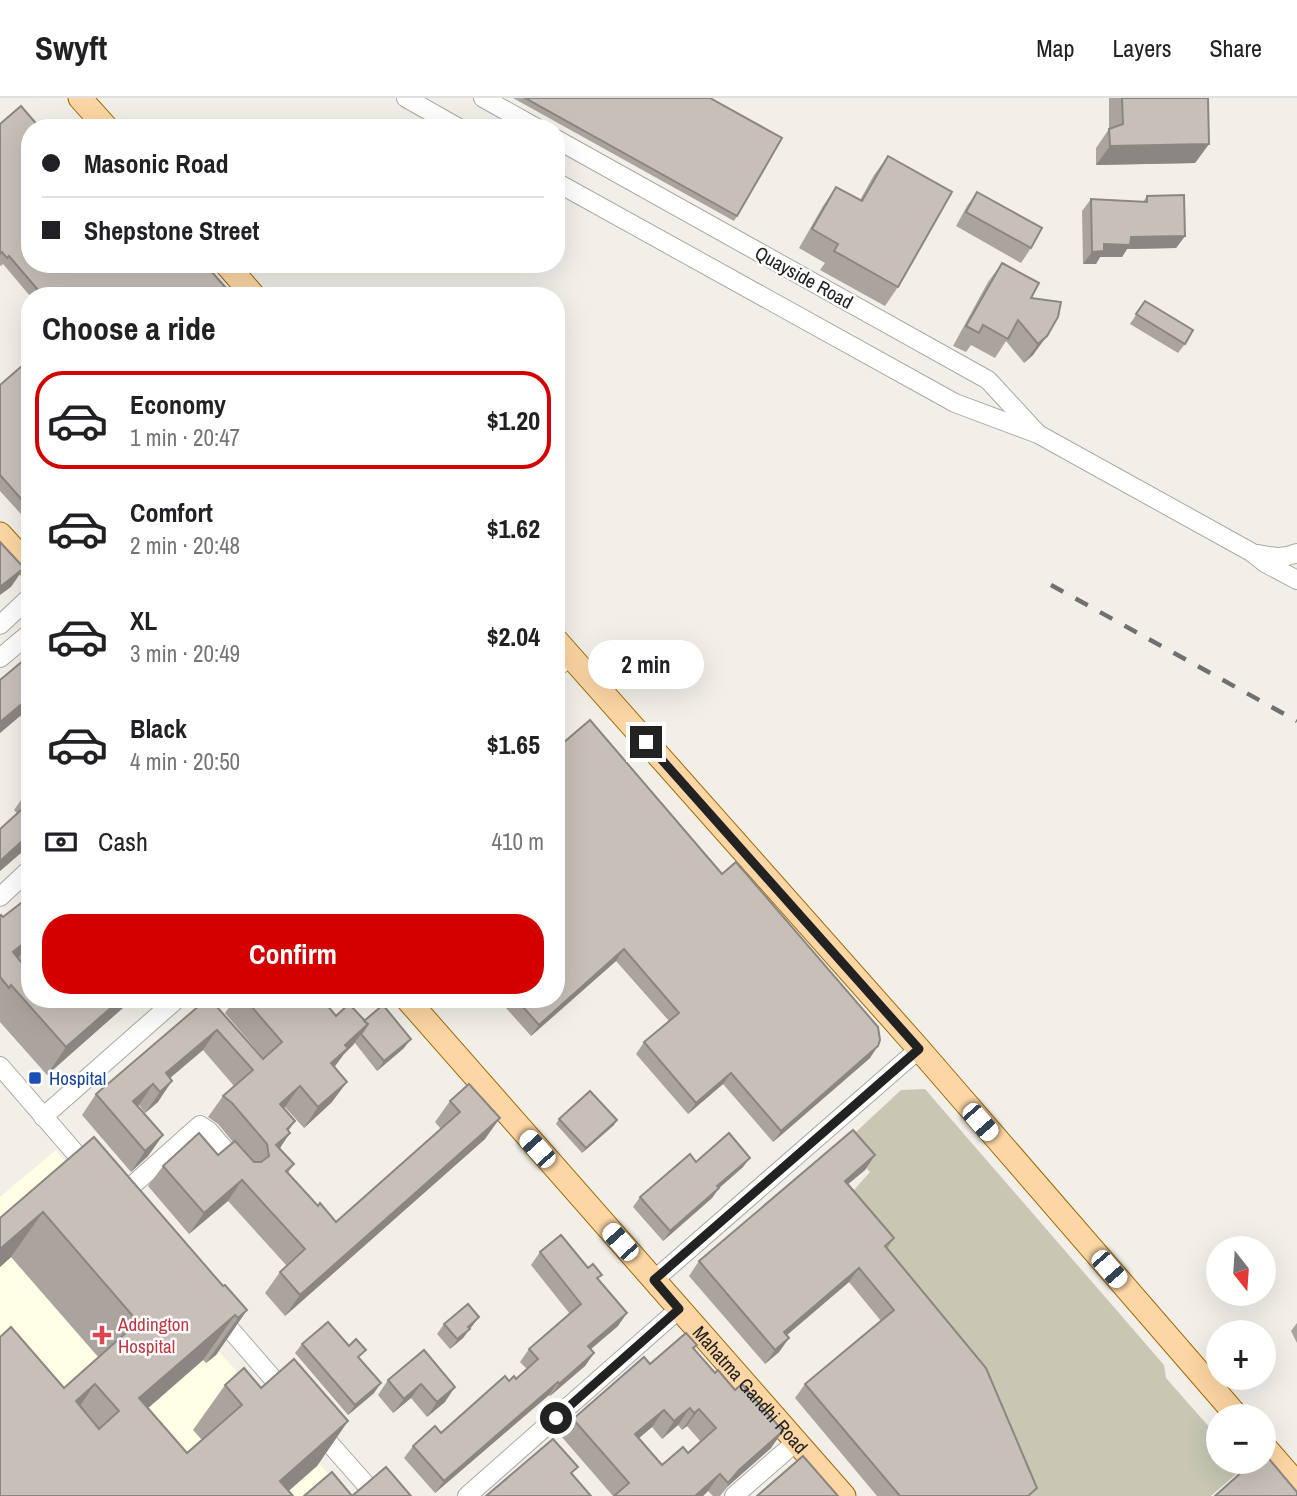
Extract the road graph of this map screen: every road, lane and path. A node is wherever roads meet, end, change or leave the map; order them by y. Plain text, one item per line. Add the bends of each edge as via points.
1 (80, 98) edge
2 (406, 98) edge
3 (483, 98) edge
4 (99, 119) edge
5 (443, 119) edge
6 (521, 119) edge
7 (565, 144) edge
8 (565, 186) edge
9 (234, 273) edge
10 (246, 287) edge
11 (1038, 434) junction
12 (0, 534) edge
13 (1251, 552) junction
14 (1297, 553) edge
15 (21, 558) edge
16 (1297, 580) edge
17 (21, 605) edge
18 (0, 625) edge
19 (21, 640) edge
20 (0, 658) edge
21 (565, 659) edge
22 (21, 877) edge
23 (0, 897) edge
24 (167, 1008) edge
25 (415, 1008) edge
26 (919, 1049) junction
27 (0, 1066) edge
28 (43, 1117) junction
29 (244, 1172) edge
30 (654, 1280) junction
31 (208, 1304) edge
32 (679, 1309) junction
33 (1227, 1404) edge
34 (797, 1441) junction
35 (1276, 1460) edge
36 (1297, 1484) edge
37 (376, 1496) edge
38 (467, 1496) edge
39 (734, 1496) edge
40 (845, 1496) edge

1 - 4 main road
2 - 5 street
3 - 6 street
7 - 11 street, Quayside Road via 988,380
8 - 11 street, Quayside Road via 955,402
9 - 10 main road
11 - 13 street, Quayside Road
12 - 15 main road
13 - 14 street via 1272,557
13 - 16 street, Quayside Road
17 - 18 street
19 - 20 street
21 - 26 main road
22 - 23 street
24 - 28 street
25 - 30 main road, Mahatma Gandhi Road
26 - 30 street
26 - 33 main road
27 - 28 street
28 - 29 street via 112,1195 200,1125
30 - 32 main road, Mahatma Gandhi Road
31 - 37 street
32 - 34 main road, Mahatma Gandhi Road
32 - 38 street
34 - 39 street
34 - 40 main road, Mahatma Gandhi Road
35 - 36 main road

